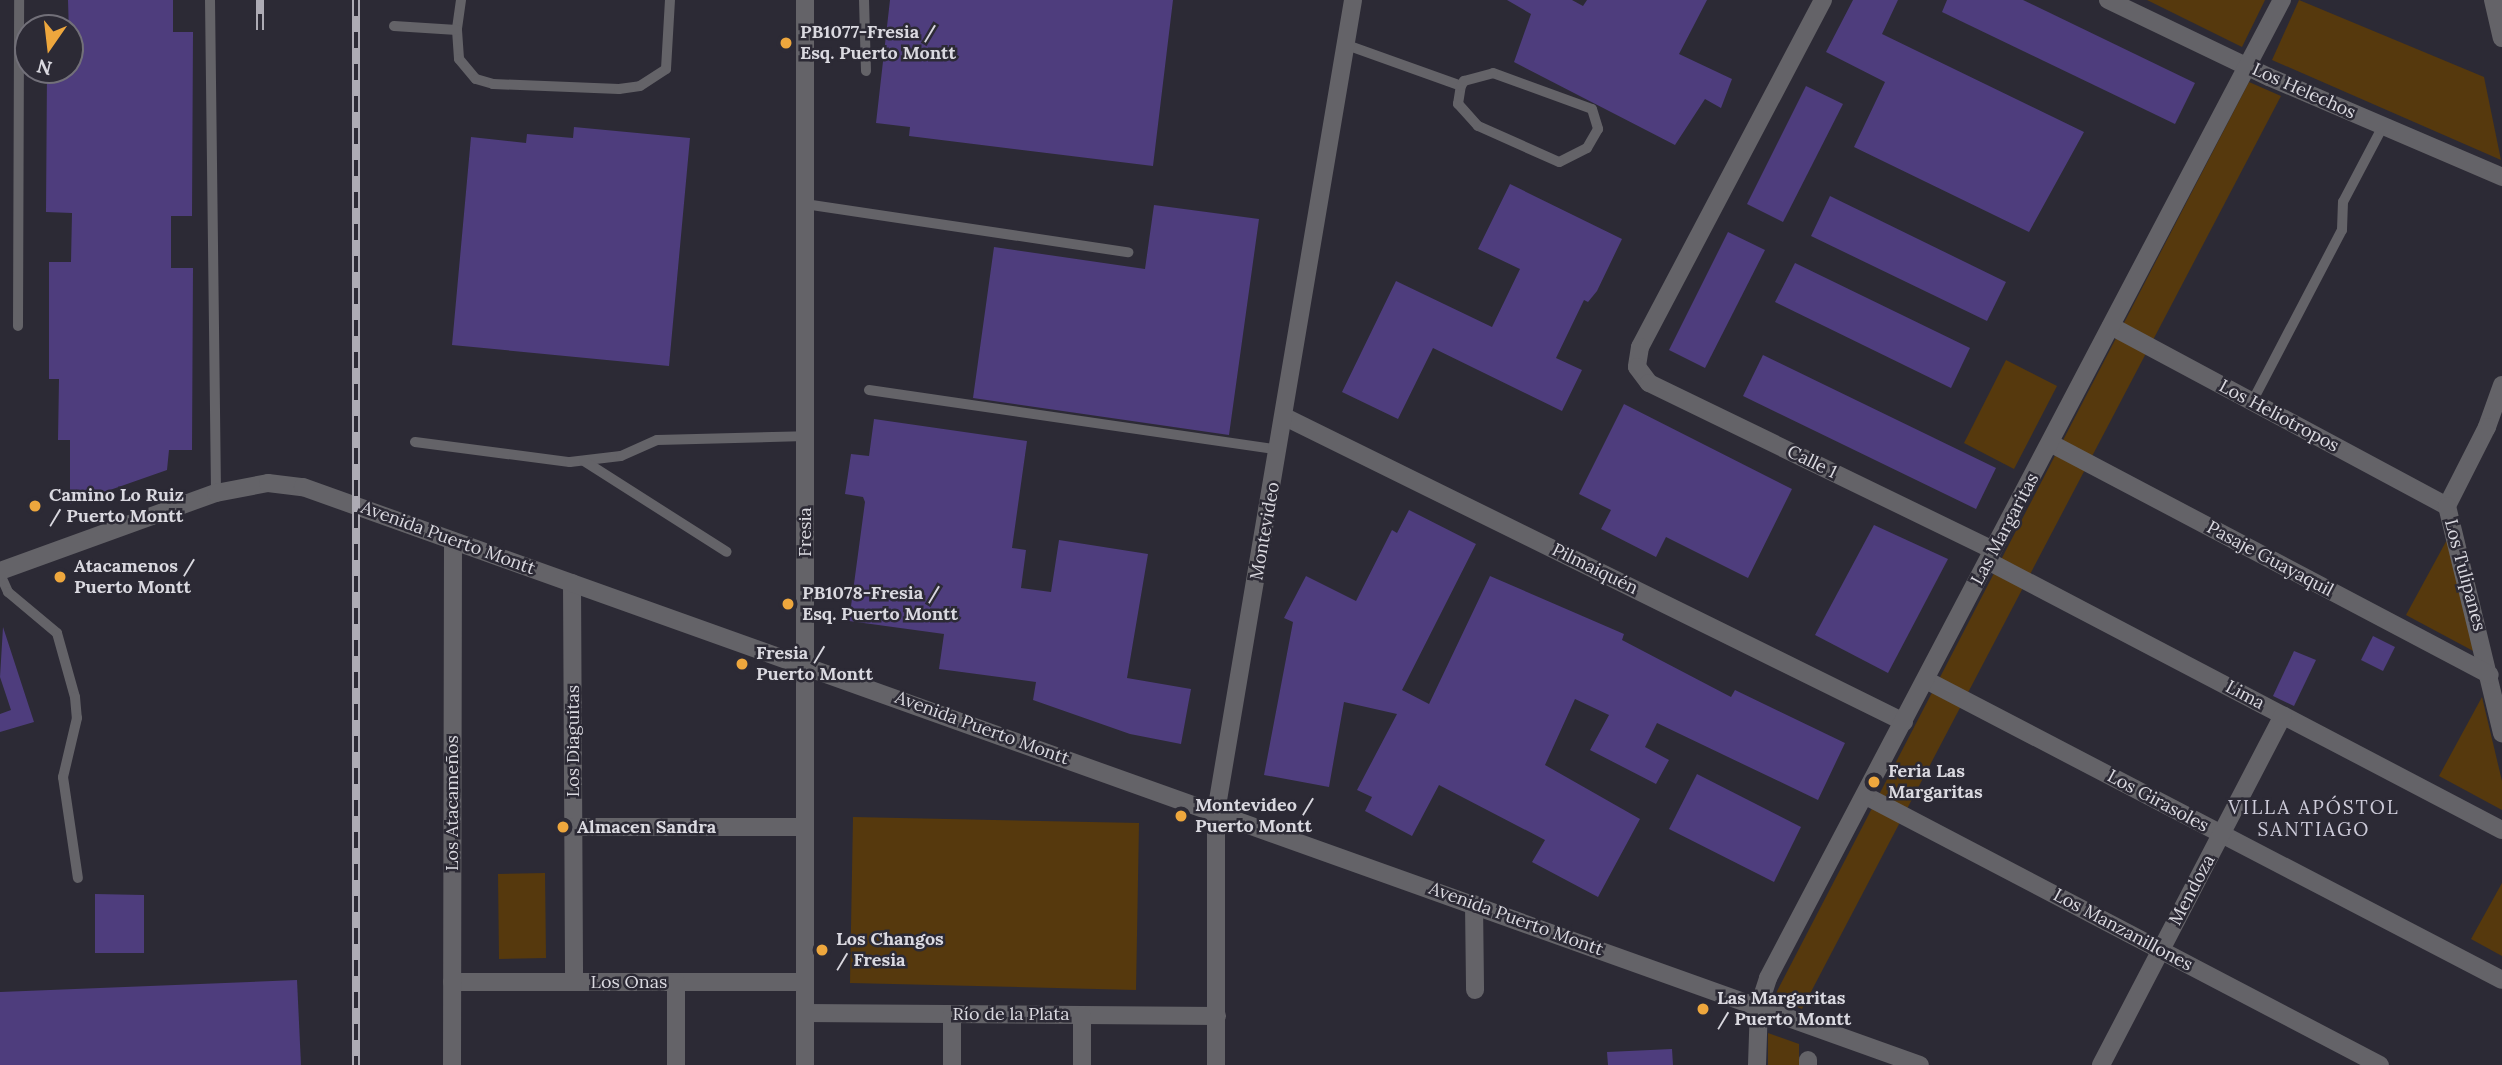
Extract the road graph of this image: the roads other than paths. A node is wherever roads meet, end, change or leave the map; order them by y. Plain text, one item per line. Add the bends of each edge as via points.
1 (19, 0) edge
2 (210, 0) edge
3 (461, 0) edge
4 (670, 0) edge
5 (805, 0) edge
6 (863, 0) edge
7 (1353, 0) edge
8 (1823, 0) edge
9 (2108, 0) edge
10 (2282, 0) edge
11 (2493, 0) edge
12 (394, 26) dead end
13 (457, 30) junction
14 (2502, 38) edge
15 (1344, 44) junction
16 (2247, 67) junction
17 (866, 71) dead end
18 (1461, 86) junction
19 (2383, 126) junction
20 (2502, 177) edge
21 (804, 204) junction
22 (1128, 252) dead end
23 (18, 326) dead end
24 (2111, 326) junction
25 (2502, 385) edge
26 (869, 390) dead end
27 (2252, 402) junction
28 (1285, 417) junction
29 (805, 436) junction
30 (415, 442) dead end
31 (2050, 443) junction
32 (1279, 450) junction
33 (584, 461) junction
34 (216, 493) junction
35 (2447, 506) junction
36 (453, 541) junction
37 (727, 552) dead end
38 (1991, 555) junction
39 (0, 572) edge
40 (572, 583) junction
41 (806, 664) junction
42 (2490, 675) junction
43 (1926, 680) junction
44 (2283, 715) junction
45 (1904, 722) junction
46 (2502, 733) edge
47 (1866, 796) junction
48 (1216, 812) junction
49 (573, 827) junction
50 (805, 827) junction
51 (2502, 830) edge
52 (2222, 834) junction
53 (78, 878) dead end
54 (1474, 905) junction
55 (2161, 950) junction
56 (2502, 980) edge
57 (452, 982) junction
58 (575, 982) junction
59 (676, 982) junction
60 (805, 982) junction
61 (1475, 990) dead end
62 (1759, 1006) junction
63 (805, 1013) junction
64 (952, 1014) junction
65 (1082, 1015) junction
66 (1217, 1016) junction
67 (452, 1065) edge
68 (676, 1065) edge
69 (805, 1065) edge
70 (952, 1065) edge
71 (1082, 1065) edge
72 (1216, 1065) edge
73 (1757, 1065) edge
74 (1920, 1065) edge
75 (2101, 1065) edge
76 (2380, 1065) edge

1 - 23 lane
2 - 34 lane
3 - 13 lane
4 - 13 lane via 666,69 640,86 493,84 476,79 459,58
5 - 21 street, Fresia
6 - 17 lane
7 - 15 street, Montevideo
8 - 38 street, Calle 1 via 1640,347 1637,366 1649,383
9 - 16 street, Los Helechos
10 - 16 street, Las Margaritas
11 - 14 street
12 - 13 lane
15 - 18 lane
15 - 28 street, Montevideo
16 - 19 street, Los Helechos
16 - 24 street, Las Margaritas
18 - 18 lane via 1479,75 1507,76 1592,109 1598,129 1576,157 1559,162 1546,159 1466,115 1458,104
19 - 20 street, Los Helechos
19 - 27 lane via 2343,202 2342,230
21 - 22 lane
21 - 29 street, Fresia
24 - 27 street, Los Heliotropos
24 - 31 street, Las Margaritas
25 - 35 street, Los Tulipanes
26 - 32 lane
27 - 35 street, Los Heliotropos
28 - 32 street, Montevideo
28 - 45 street, Pilmaiquén
29 - 33 lane via 657,440 621,456
29 - 41 street, Fresia
30 - 33 lane
31 - 38 street, Las Margaritas
31 - 42 street, Pasaje Guayaquil
32 - 48 street, Montevideo
33 - 37 lane
34 - 36 street, Avenida Puerto Montt via 268,483 303,487
34 - 39 street, Avenida Puerto Montt
35 - 42 street, Los Tulipanes
36 - 40 street, Avenida Puerto Montt
36 - 57 street, Los Atacameños
38 - 43 street, Las Margaritas
38 - 44 street, Lima
39 - 53 lane via 8,592 57,633 75,697 77,718 62,776
40 - 41 street, Avenida Puerto Montt
40 - 49 street, Los Diaguitas
41 - 48 street, Avenida Puerto Montt
41 - 50 street, Fresia
42 - 46 street, Los Tulipanes
43 - 45 street, Las Margaritas
43 - 52 street, Los Girasoles
44 - 51 street, Lima
44 - 52 street, Mendoza
45 - 47 street, Las Margaritas
47 - 55 street, Los Manzanillones
47 - 62 street, Las Margaritas via 1768,978
48 - 54 street, Avenida Puerto Montt
48 - 66 street, Montevideo
49 - 50 street
49 - 58 street, Los Diaguitas
50 - 60 street, Fresia
52 - 55 street, Mendoza
52 - 56 street, Los Girasoles
54 - 61 street
54 - 62 street, Avenida Puerto Montt
55 - 75 street, Mendoza
55 - 76 street, Los Manzanillones
57 - 58 street, Los Onas
57 - 67 street, Los Atacameños
58 - 59 street, Los Onas
59 - 60 street, Los Onas
59 - 68 street
60 - 63 street, Fresia
62 - 73 street, Las Margaritas
62 - 74 street, Avenida Puerto Montt
63 - 64 street, Río de la Plata
63 - 69 street, Fresia
64 - 65 street, Río de la Plata
64 - 70 street
65 - 66 street, Río de la Plata
65 - 71 street
66 - 72 street, Montevideo

